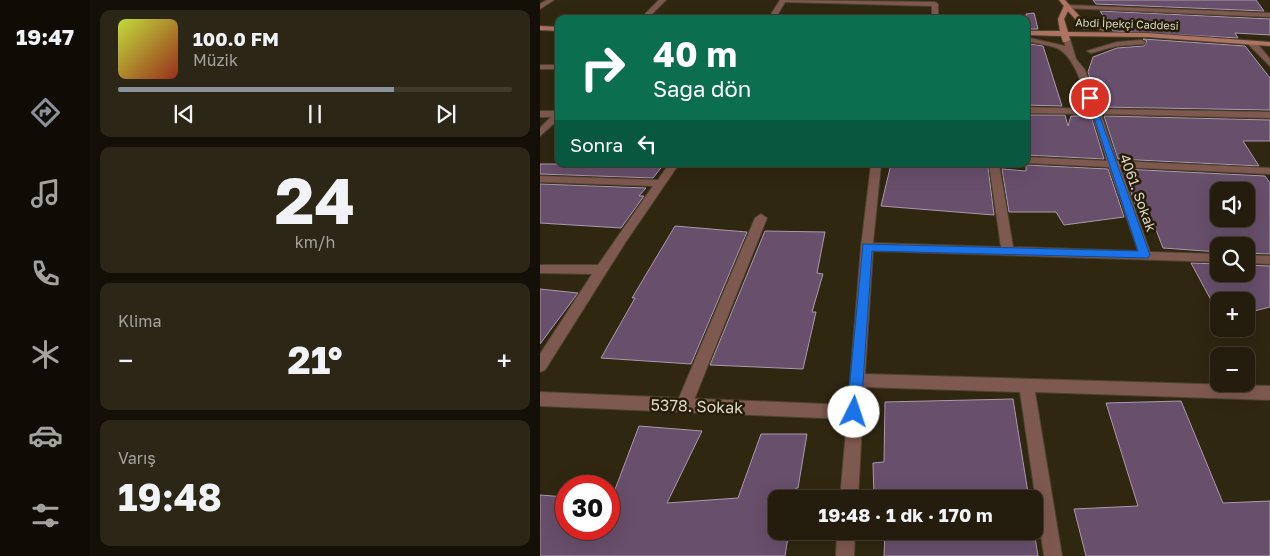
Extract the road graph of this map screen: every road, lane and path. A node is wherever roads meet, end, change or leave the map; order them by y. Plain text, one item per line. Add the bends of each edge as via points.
1 (551, 0) edge
2 (663, 0) edge
3 (784, 0) edge
4 (934, 2) edge
5 (1064, 3) edge
6 (540, 7) edge
7 (647, 15) edge
8 (774, 15) edge
9 (935, 15) edge
10 (1270, 15) edge
11 (1062, 16) junction
12 (1082, 21) junction
13 (540, 28) edge
14 (555, 29) edge
15 (1089, 33) junction
16 (1136, 34) junction
17 (1030, 37) edge
18 (1065, 37) junction
19 (1093, 42) junction
20 (1141, 42) junction
21 (1226, 42) junction
22 (1252, 43) junction
23 (1270, 44) edge
24 (1070, 55) junction
25 (1087, 60) junction
26 (1270, 64) edge
27 (540, 66) edge
28 (555, 67) edge
29 (1030, 110) edge
30 (1094, 112) junction
31 (540, 114) edge
32 (555, 115) edge
33 (1270, 116) edge
34 (555, 118) edge
35 (540, 133) edge
36 (1030, 160) edge
37 (1112, 164) junction
38 (672, 167) edge
39 (876, 167) edge
40 (994, 167) edge
41 (1270, 171) edge
42 (540, 179) edge
43 (660, 183) junction
44 (761, 218) dead end
45 (867, 247) junction
46 (1008, 251) junction
47 (1144, 255) junction
48 (1210, 258) edge
49 (1255, 259) edge
50 (1270, 260) edge
51 (540, 269) edge
52 (602, 270) junction
53 (540, 366) edge
54 (856, 380) junction
55 (1027, 386) junction
56 (1270, 393) edge
57 (540, 399) edge
58 (684, 405) junction
59 (854, 412) junction
60 (849, 490) edge
61 (846, 540) edge
62 (845, 556) edge
63 (1053, 556) edge

1 - 6 street
2 - 7 street
3 - 4 street
3 - 8 street
4 - 9 street
5 - 10 street
5 - 11 main road
5 - 12 main road
11 - 17 main road via 1053,27
11 - 18 main road
12 - 15 main road
12 - 16 main road
13 - 14 main road
15 - 16 main road, Abdi İpekçi Caddesi
15 - 18 main road, Abdi İpekçi Caddesi
15 - 19 main road
16 - 21 main road, Abdi İpekçi Caddesi
17 - 18 main road, Abdi İpekçi Caddesi
17 - 24 street, 4061. Sokak via 1061,47
18 - 19 main road, Abdi İpekçi Caddesi
18 - 24 street, 4061. Sokak
19 - 20 main road, Abdi İpekçi Caddesi
19 - 25 street, 4061. Sokak
20 - 21 main road, Abdi İpekçi Caddesi
20 - 25 street via 1117,44
21 - 22 main road, Abdi İpekçi Caddesi
22 - 23 main road, Abdi İpekçi Caddesi
22 - 26 street
24 - 25 street, 4061. Sokak via 1076,66
25 - 30 street, 4061. Sokak
27 - 28 street
29 - 30 street
30 - 33 street
30 - 37 street, 4061. Sokak
31 - 32 street
34 - 35 street
36 - 37 street
37 - 41 street
37 - 47 street, 4061. Sokak
38 - 43 street
39 - 45 street
40 - 46 street
42 - 43 street
43 - 52 street
44 - 58 street
45 - 46 street
45 - 54 street
46 - 47 street
47 - 48 street
49 - 50 street
51 - 52 street
52 - 53 street
54 - 55 street
54 - 59 street
55 - 56 street
55 - 63 street
57 - 58 street, 5378. Sokak
58 - 59 street, 5378. Sokak
59 - 60 street
61 - 62 street

